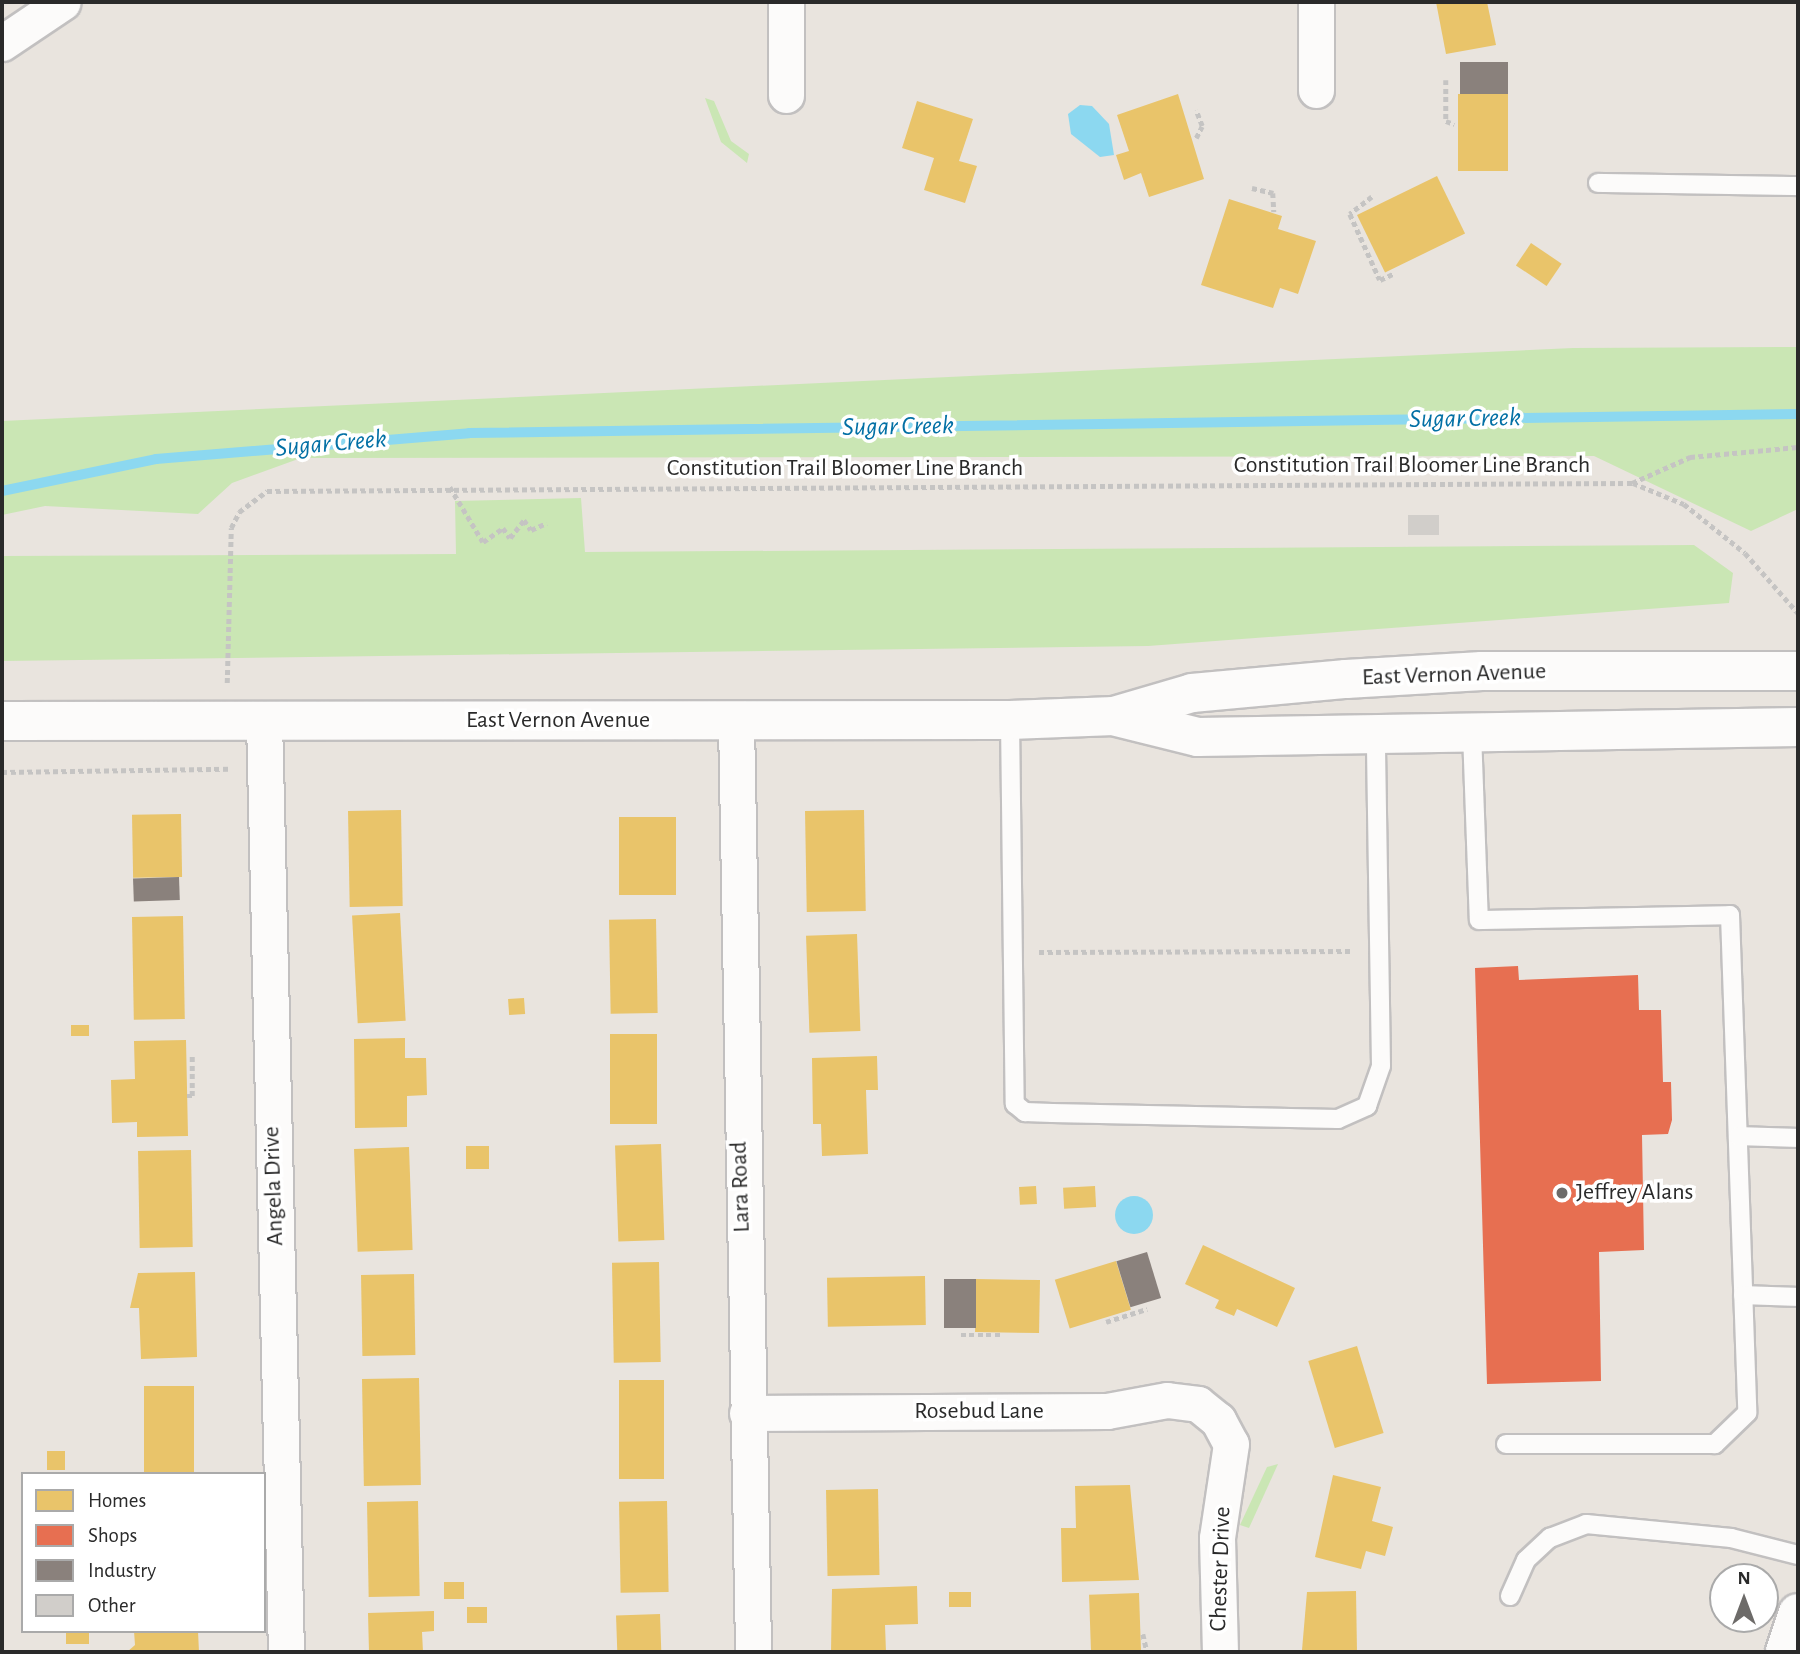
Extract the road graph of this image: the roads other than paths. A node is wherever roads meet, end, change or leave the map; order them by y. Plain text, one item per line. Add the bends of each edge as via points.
1 (63, 2) edge
2 (786, 2) edge
3 (1316, 2) edge
4 (2, 43) edge
5 (1316, 89) dead end
6 (786, 95) dead end
7 (1598, 183) dead end
8 (1798, 186) edge
9 (1798, 671) edge
10 (1114, 716) junction
11 (264, 720) junction
12 (1010, 720) junction
13 (2, 721) edge
14 (736, 721) junction
15 (1798, 727) edge
16 (1472, 733) junction
17 (1376, 735) junction
18 (1738, 1136) junction
19 (1798, 1138) edge
20 (1743, 1295) junction
21 (1798, 1297) edge
22 (1208, 1410) joint
23 (747, 1413) junction
24 (1506, 1444) dead end
25 (1798, 1555) edge
26 (1510, 1596) dead end
27 (1798, 1613) edge
28 (286, 1652) edge
29 (753, 1652) edge
30 (1220, 1652) edge
31 (1785, 1652) edge

1 - 4 street
2 - 6 street
3 - 5 street
7 - 8 lane
9 - 10 main road, East Vernon Avenue via 1482,671 1334,679 1192,693
10 - 12 main road, East Vernon Avenue
10 - 17 main road, East Vernon Avenue via 1198,737
11 - 13 main road, East Vernon Avenue
11 - 14 main road, East Vernon Avenue
11 - 28 street, Angela Drive
12 - 14 main road, East Vernon Avenue
12 - 17 lane via 1016,1104 1025,1112 1338,1119 1367,1106 1381,1066
14 - 23 street, Lara Road
15 - 16 main road, East Vernon Avenue
16 - 17 main road, East Vernon Avenue
16 - 18 lane via 1479,920 1730,915
18 - 19 lane
18 - 20 lane
20 - 21 lane
20 - 24 lane via 1747,1413 1716,1444
22 - 23 street, Rosebud Lane via 1180,1400 1107,1411
22 - 30 street, Chester Drive via 1231,1444 1218,1531
23 - 29 street, Lara Road
25 - 26 lane via 1731,1538 1586,1524 1550,1538 1526,1560
27 - 31 main road

